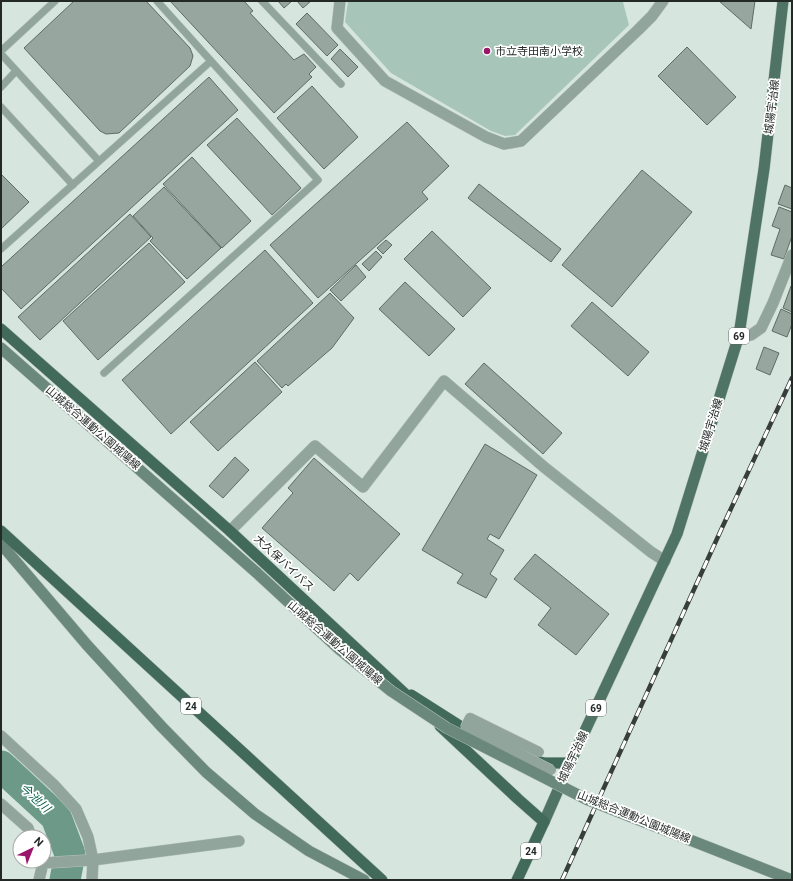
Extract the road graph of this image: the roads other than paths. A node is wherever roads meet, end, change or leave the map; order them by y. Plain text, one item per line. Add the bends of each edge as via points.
1 (55, 1) edge
2 (157, 1) edge
3 (262, 1) edge
4 (340, 1) edge
5 (663, 1) edge
6 (783, 1) edge
7 (1, 51) edge
8 (1, 54) edge
9 (211, 61) junction
10 (16, 71) junction
11 (341, 84) dead end
12 (1, 87) edge
13 (1, 107) edge
14 (99, 161) junction
15 (73, 184) junction
16 (1, 249) edge
17 (792, 255) edge
18 (1, 328) edge
19 (739, 335) junction
20 (1, 348) edge
21 (104, 373) dead end
22 (1, 531) edge
23 (230, 531) junction
24 (1, 544) edge
25 (665, 561) junction
26 (397, 686) junction
27 (1, 736) edge
28 (539, 752) dead end
29 (570, 763) junction
30 (551, 770) dead end
31 (1, 804) edge
32 (544, 822) junction
33 (28, 829) edge
34 (239, 841) dead end
35 (90, 856) junction
36 (52, 861) edge
37 (41, 869) edge
38 (39, 880) edge
39 (92, 880) edge
40 (364, 880) edge
41 (382, 880) edge
42 (517, 880) edge
43 (792, 880) edge

1 - 7 lane
2 - 9 lane
3 - 11 lane
4 - 5 street via 337,28 385,81 486,137 504,144 521,141 638,30
6 - 19 main road, 城陽宇治線 / 69 via 764,169
8 - 10 lane
9 - 14 lane
9 - 21 lane via 318,180
10 - 12 lane
10 - 14 lane
13 - 15 lane
14 - 15 lane
15 - 16 lane
17 - 19 street via 761,328 751,335
18 - 23 highway, 大久保バイパス
19 - 25 main road, 城陽宇治線 / 69 via 677,534
20 - 43 main road, 山城総合運動公園城陽線, bridge via 257,573 339,649 391,691 447,728 588,800
22 - 41 highway, 24
23 - 25 street via 315,446 363,486 444,381 544,467
23 - 26 highway, 大久保バイパス
24 - 40 main road via 87,645 206,772 261,818 309,851
25 - 29 main road, 城陽宇治線 / 69
26 - 29 highway via 471,734 514,755 545,763
26 - 32 highway, 大久保バイパス
27 - 35 street via 54,784 76,809 88,836
28 - 30 street, bridge via 470,718 466,726
29 - 32 main road, 城陽宇治線 / 69
31 - 33 street
32 - 42 highway, 24
34 - 35 street
35 - 36 street
35 - 39 street
37 - 38 street

